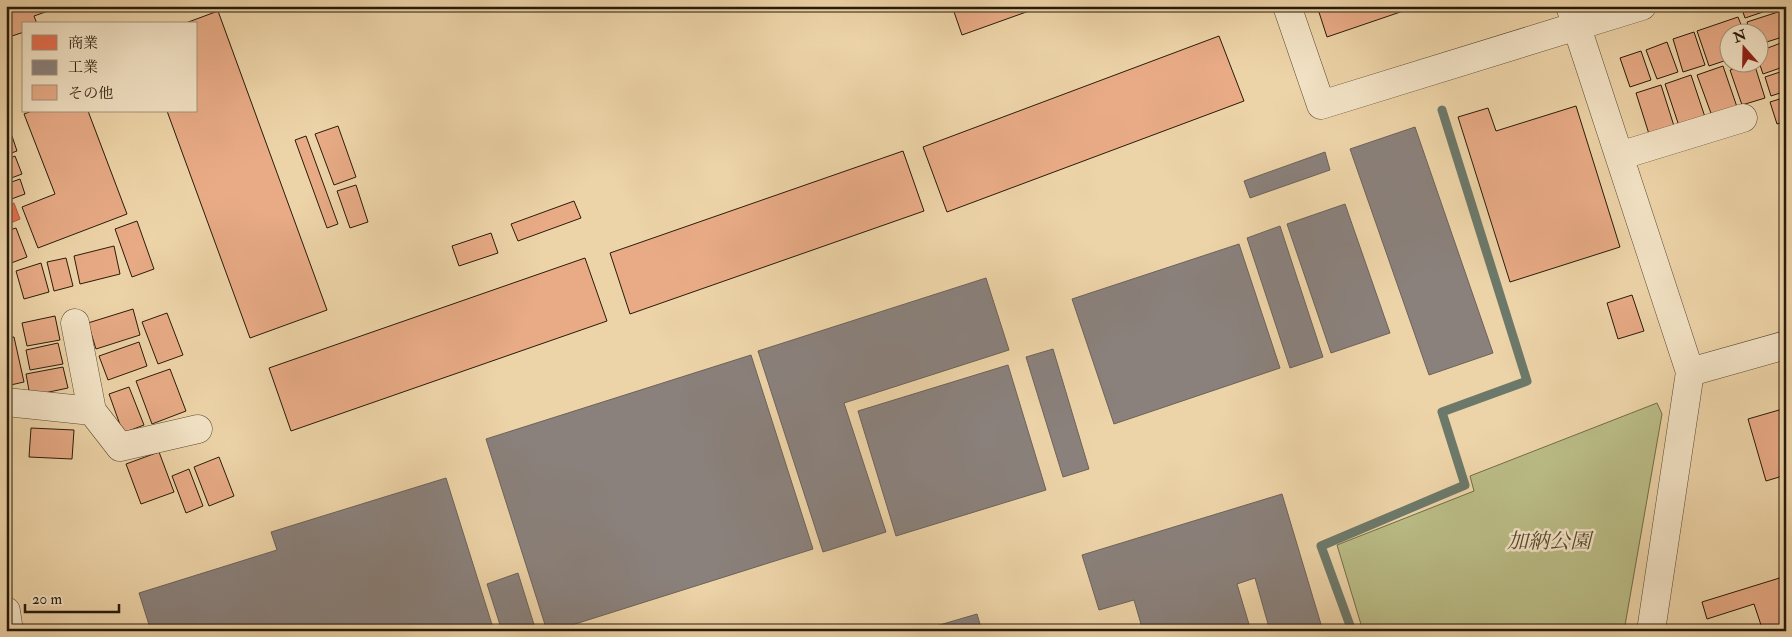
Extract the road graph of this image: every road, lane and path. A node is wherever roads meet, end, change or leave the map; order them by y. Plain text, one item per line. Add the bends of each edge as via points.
1 (1287, 6) edge
2 (1642, 6) edge
3 (1573, 16) edge
4 (1742, 118) dead end
5 (1619, 156) junction
6 (75, 323) dead end
7 (1786, 345) edge
8 (1690, 372) junction
9 (6, 402) edge
10 (92, 411) junction
11 (198, 429) dead end
12 (6, 611) edge
13 (9, 631) edge
14 (1651, 631) edge

1 - 3 street via 1322,105
2 - 3 street
3 - 5 street
4 - 5 street
5 - 8 street
6 - 10 street
7 - 8 street
8 - 14 street
9 - 10 street
10 - 11 street via 120,447
12 - 13 street

